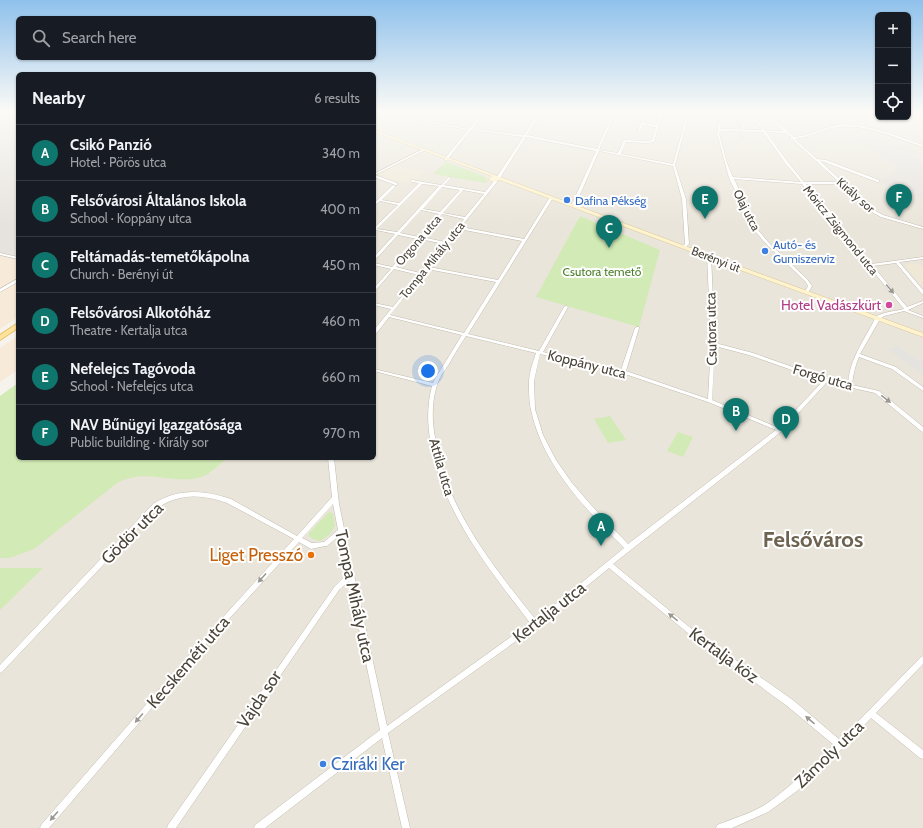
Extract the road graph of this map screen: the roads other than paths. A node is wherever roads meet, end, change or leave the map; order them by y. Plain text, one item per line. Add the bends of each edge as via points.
1 (424, 150) joint
2 (453, 150) edge
3 (516, 150) edge
4 (598, 150) joint
5 (621, 150) edge
6 (678, 150) edge
7 (723, 150) edge
8 (778, 150) edge
9 (805, 150) edge
10 (619, 154) junction
11 (446, 159) junction
12 (815, 159) junction
13 (674, 164) junction
14 (376, 175) edge
15 (376, 177) edge
16 (449, 178) dead end
17 (731, 178) junction
18 (495, 179) junction
19 (412, 181) dead end
20 (878, 181) dead end
21 (421, 183) junction
22 (803, 183) junction
23 (841, 183) junction
24 (442, 186) junction
25 (462, 189) junction
26 (485, 193) junction
27 (551, 198) junction
28 (379, 200) junction
29 (376, 203) edge
30 (400, 204) junction
31 (573, 206) junction
32 (420, 209) junction
33 (441, 213) junction
34 (466, 218) junction
35 (376, 227) edge
36 (376, 228) edge
37 (458, 228) junction
38 (923, 228) edge
39 (397, 234) junction
40 (419, 238) junction
41 (525, 240) junction
42 (445, 243) junction
43 (684, 248) junction
44 (0, 254) edge
45 (709, 256) junction
46 (376, 257) edge
47 (16, 258) edge
48 (923, 258) edge
49 (897, 262) junction
50 (376, 264) edge
51 (870, 265) junction
52 (393, 268) junction
53 (426, 268) junction
54 (421, 274) junction
55 (16, 281) edge
56 (498, 281) junction
57 (376, 288) edge
58 (0, 291) edge
59 (807, 292) junction
60 (923, 292) edge
61 (923, 302) edge
62 (376, 304) edge
63 (566, 307) dead end
64 (394, 308) junction
65 (905, 310) junction
66 (388, 316) junction
67 (923, 317) edge
68 (878, 318) junction
69 (16, 326) edge
70 (637, 328) dead end
71 (376, 331) edge
72 (466, 334) junction
73 (923, 335) edge
74 (0, 338) edge
75 (713, 344) junction
76 (539, 352) junction
77 (858, 355) junction
78 (376, 370) edge
79 (623, 372) junction
80 (826, 380) junction
81 (434, 385) junction
82 (850, 385) junction
83 (923, 389) edge
84 (710, 401) junction
85 (780, 430) junction
86 (923, 430) edge
87 (331, 460) edge
88 (335, 498) junction
89 (341, 531) junction
90 (298, 539) junction
91 (628, 548) junction
92 (608, 564) junction
93 (351, 574) junction
94 (535, 624) junction
95 (923, 659) edge
96 (0, 670) edge
97 (871, 713) junction
98 (384, 732) junction
99 (840, 745) junction
100 (923, 755) edge
101 (44, 828) edge
102 (171, 828) edge
103 (258, 828) edge
104 (406, 828) edge
105 (720, 828) edge

1 - 11 main road, Berényi út
1 - 14 street
2 - 11 street
3 - 18 street, Tompa Mihály utca
4 - 10 street
4 - 31 street
5 - 10 street
6 - 13 street
7 - 17 street, Olaj utca
8 - 22 street, Móricz Zsigmond utca
9 - 12 street, Király sor
10 - 13 street
11 - 18 main road, Berényi út
12 - 20 street
12 - 23 street, Király sor
13 - 43 street via 685,204 687,244
15 - 28 street via 395,185
16 - 24 street
17 - 22 street
17 - 59 street, Olaj utca via 759,234 806,280 810,286
18 - 26 street, Tompa Mihály utca
18 - 27 main road, Berényi út
19 - 21 street
21 - 24 street
21 - 30 street
22 - 23 street
22 - 51 street, Móricz Zsigmond utca
23 - 38 street, Király sor via 873,211
24 - 25 street
24 - 32 street
25 - 26 street
25 - 33 street, Orgona utca
26 - 34 street, Tompa Mihály utca
27 - 31 main road, Berényi út
27 - 41 street, Attila utca
28 - 29 street
28 - 30 street
30 - 35 street
31 - 43 main road, Berényi út
32 - 33 street
32 - 39 street
33 - 34 street
33 - 40 street, Orgona utca
34 - 37 street, Tompa Mihály utca
36 - 39 street
37 - 41 street
37 - 42 street, Tompa Mihály utca
39 - 40 street
39 - 46 street
40 - 42 street
40 - 52 street, Orgona utca
41 - 56 street, Attila utca
42 - 53 street, Tompa Mihály utca
43 - 45 main road, Berényi út
44 - 47 street
45 - 59 main road, Berényi út
45 - 75 street, Csutora utca
48 - 49 street
49 - 51 street
49 - 60 street
50 - 52 street
51 -> 65 street, Móricz Zsigmond utca
52 - 54 street
52 - 57 street, Orgona utca
53 - 54 street, Tompa Mihály utca
53 - 56 street
54 - 64 street, Tompa Mihály utca
55 - 58 street
56 - 72 street, Attila utca
59 - 68 main road, Berényi út
61 - 65 street
62 - 64 street
63 - 76 street
64 - 66 street, Tompa Mihály utca
65 - 67 street
65 - 68 street
66 - 71 street, Tompa Mihály utca
66 - 72 street, Koppány utca
68 - 73 main road, Berényi út
68 - 77 street
69 - 74 main road
70 - 79 street
72 - 76 street, Koppány utca
72 - 81 street, Attila utca
75 - 80 street, Forgó utca via 751,354
75 - 84 street, Csutora utca
76 - 79 street, Koppány utca
76 - 91 street via 534,363 531,392 534,416 542,438 569,486
77 - 82 street
77 - 83 street via 894,368
78 - 81 street
79 - 84 street, Koppány utca
80 - 82 street, Forgó utca
80 - 85 street, Kertalja utca
81 - 94 street, Attila utca via 431,407 432,439 439,469 450,498 475,543
82 -> 86 street, Forgó utca via 877,392
84 - 85 street, Koppány utca
85 - 91 street, Kertalja utca
87 - 88 street, Tompa Mihály utca
88 - 89 street, Tompa Mihály utca
88 - 90 street, Kecskeméti utca
89 - 90 street, Gödör utca via 330,541 320,545 311,546
89 - 93 street, Tompa Mihály utca
90 - 96 street, Gödör utca via 219,497 202,494 162,501
90 -> 101 street, Kecskeméti utca via 207,639
91 - 92 street, Kertalja utca
92 - 94 street, Kertalja utca
99 -> 92 street, Kertalja köz via 790,703 691,632
93 - 98 street, Tompa Mihály utca
93 - 102 street, Vajda sor via 337,588
94 - 98 street, Kertalja utca
95 - 97 street, Zámoly utca
97 - 99 street, Zámoly utca
97 - 100 street
98 - 103 street, Kertalja utca
98 - 104 street, Tompa Mihály utca
99 - 105 street, Zámoly utca via 783,798 750,816

